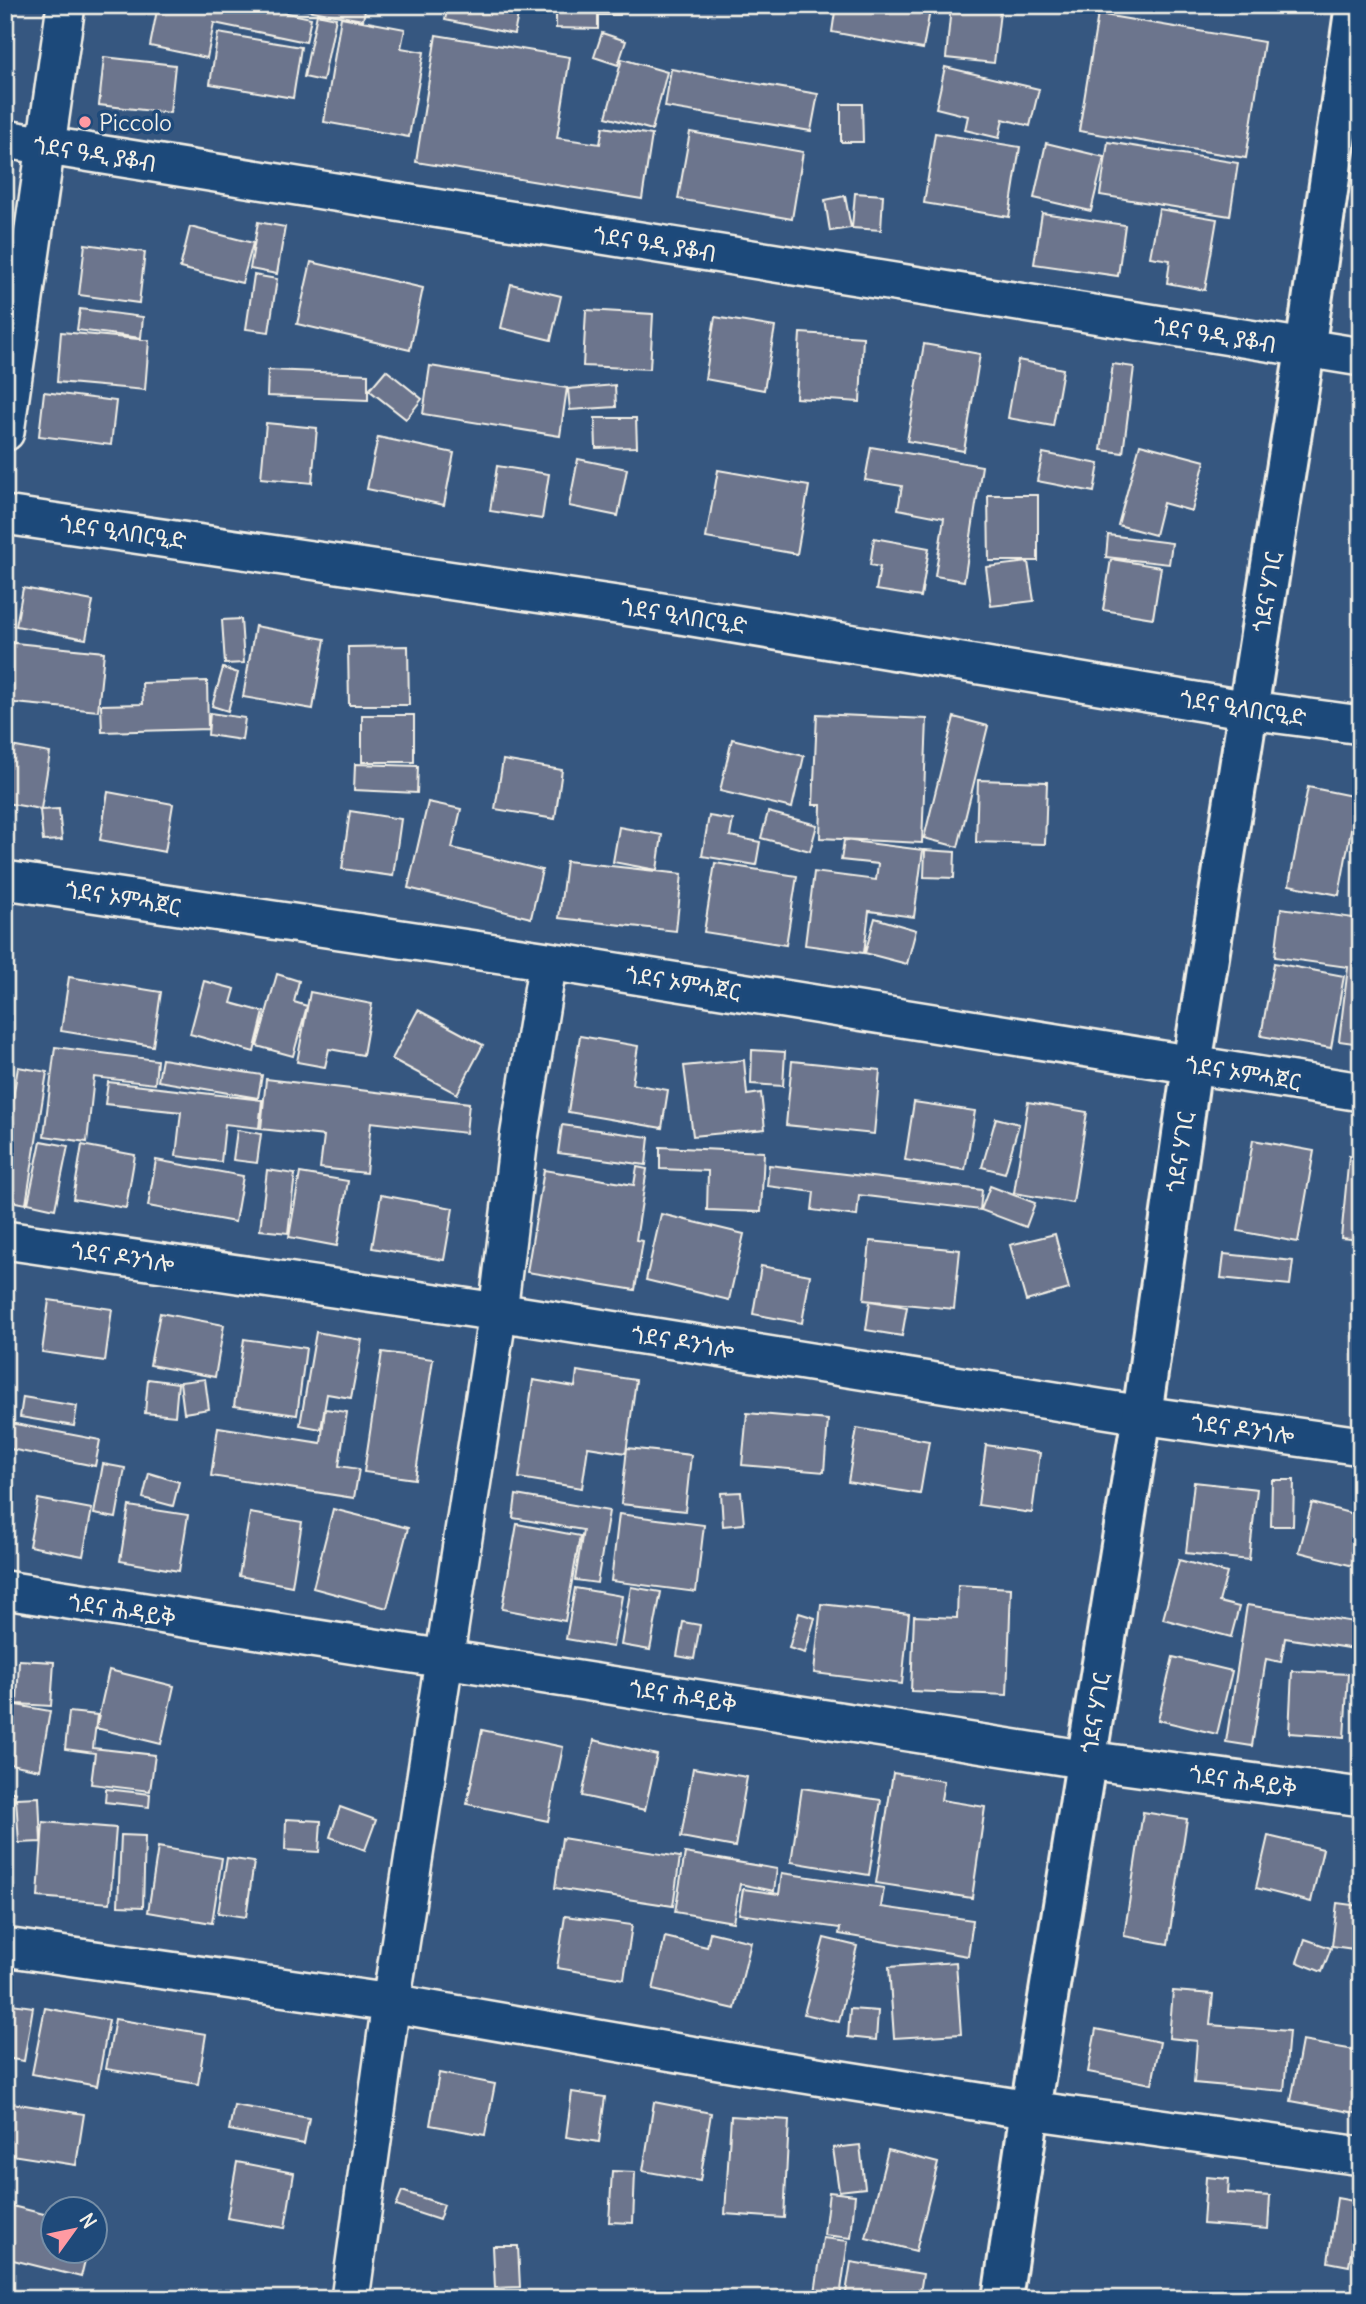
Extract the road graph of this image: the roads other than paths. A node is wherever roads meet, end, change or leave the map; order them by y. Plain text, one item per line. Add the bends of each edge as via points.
1 (66, 5) edge
2 (1355, 5) edge
3 (5, 139) edge
4 (44, 145) junction
5 (1305, 350) junction
6 (1361, 357) edge
7 (5, 432) edge
8 (5, 515) edge
9 (1249, 710) junction
10 (1361, 725) edge
11 (5, 880) edge
12 (548, 961) junction
13 (1192, 1065) junction
14 (1361, 1092) edge
15 (5, 1240) edge
16 (498, 1312) junction
17 (1142, 1415) junction
18 (1361, 1446) edge
19 (5, 1590) edge
20 (444, 1659) junction
21 (1087, 1760) junction
22 (1361, 1797) edge
23 (5, 1947) edge
24 (391, 2003) junction
25 (1030, 2110) junction
26 (1361, 2156) edge
27 (350, 2299) edge
28 (1002, 2299) edge

1 - 4 street
2 - 5 street, ጎደና ሃገር
3 - 4 street, ጎደና ዓዲ ያቆብ
4 - 5 street, ጎደና ዓዲ ያቆብ
4 - 7 street
5 - 6 street, ጎደና ዓዲ ያቆብ
5 - 9 street, ጎደና ሃገር
8 - 9 street, ጎደና ዒላበርዒድ via 644,608
9 - 10 street, ጎደና ዒላበርዒድ
9 - 13 street, ጎደና ሃገር
11 - 12 street, ጎደና ኦምሓጀር
12 - 13 street, ጎደና ኦምሓጀር
12 - 16 street via 519,1138
13 - 14 street, ጎደና ኦምሓጀር
13 - 17 street, ጎደና ሃገር
15 - 16 street, ጎደና ዶንጎሎ
16 - 17 street, ጎደና ዶንጎሎ
16 - 20 street
17 - 18 street, ጎደና ዶንጎሎ
17 - 21 street, ጎደና ሃገር
19 - 20 street, ጎደና ሕዳይቅ
20 - 21 street, ጎደና ሕዳይቅ
20 - 24 street
21 - 22 street, ጎደና ሕዳይቅ
21 - 25 street, ጎደና ሃገር
23 - 24 street
24 - 25 street
24 - 27 street
25 - 26 street
25 - 28 street, ጎደና ሃገር

